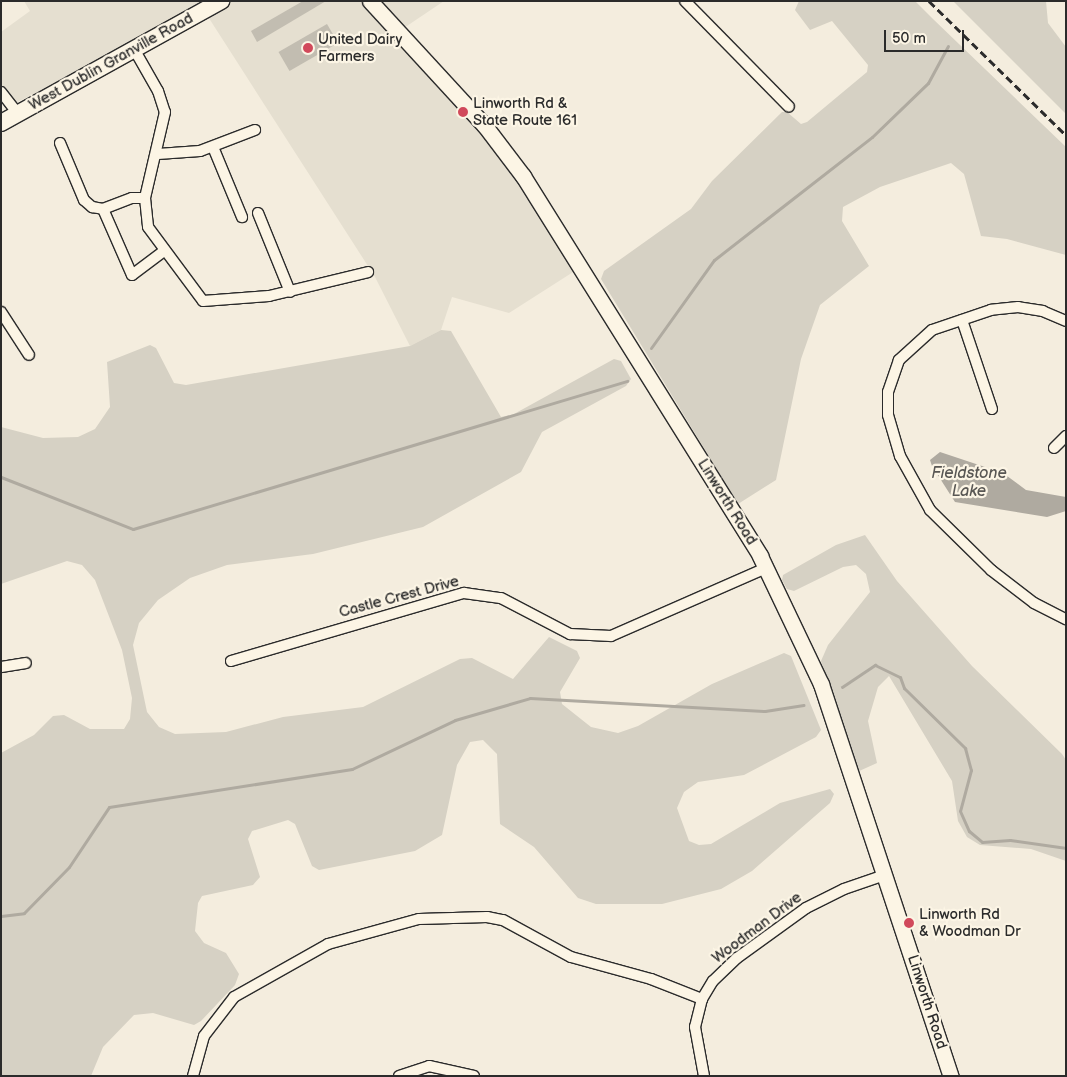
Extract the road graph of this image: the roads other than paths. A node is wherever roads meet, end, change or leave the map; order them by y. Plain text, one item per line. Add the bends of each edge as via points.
1 (221, 1) edge
2 (370, 1) edge
3 (685, 1) edge
4 (134, 50) junction
5 (1, 92) edge
6 (789, 107) dead end
7 (18, 114) junction
8 (1, 123) edge
9 (255, 130) dead end
10 (60, 143) dead end
11 (213, 147) junction
12 (158, 154) junction
13 (146, 198) junction
14 (103, 208) junction
15 (258, 213) dead end
16 (242, 217) dead end
17 (164, 251) junction
18 (368, 272) dead end
19 (290, 292) junction
20 (1, 312) edge
21 (962, 320) junction
22 (1066, 321) edge
23 (29, 355) dead end
24 (992, 409) dead end
25 (1066, 436) edge
26 (1054, 448) dead end
27 (766, 568) junction
28 (1066, 619) edge
29 (231, 661) dead end
30 (26, 662) dead end
31 (1, 667) edge
32 (885, 875) junction
33 (702, 999) junction
34 (193, 1076) edge
35 (399, 1076) edge
36 (474, 1076) edge
37 (704, 1076) edge
38 (951, 1076) edge

1 - 4 main road, West Dublin Granville Road
2 - 27 main road, Linworth Road via 494,137 523,176
3 - 6 street
4 - 7 main road, West Dublin Granville Road
4 - 12 street via 158,92 165,112
5 - 7 street
7 - 8 main road, West Dublin Granville Road
9 - 11 street
10 - 14 street via 84,200
11 - 12 street via 186,155
11 - 16 street
12 - 13 street
13 - 14 street via 132,198
13 - 17 street via 148,227
14 - 17 street via 132,275
15 - 19 street
17 - 19 street via 203,302
18 - 19 street
20 - 23 street
21 - 22 street via 1018,307 1043,311
21 - 24 street
21 - 28 street via 919,339 899,360 892,374 888,415 900,456 930,510 962,544 1034,603
25 - 26 street
27 - 29 street, Castle Crest Drive via 611,636 570,634 500,598 464,593
27 - 32 main road, Linworth Road via 821,684
30 - 31 street
32 - 33 street, Woodman Drive via 826,896 792,918 726,968
32 - 38 main road, Linworth Road
33 - 34 street via 651,979 571,957 503,920 487,916 419,918 328,944 234,997 204,1036
33 - 37 street, Woodman Drive via 695,1027
35 - 36 street via 429,1066

